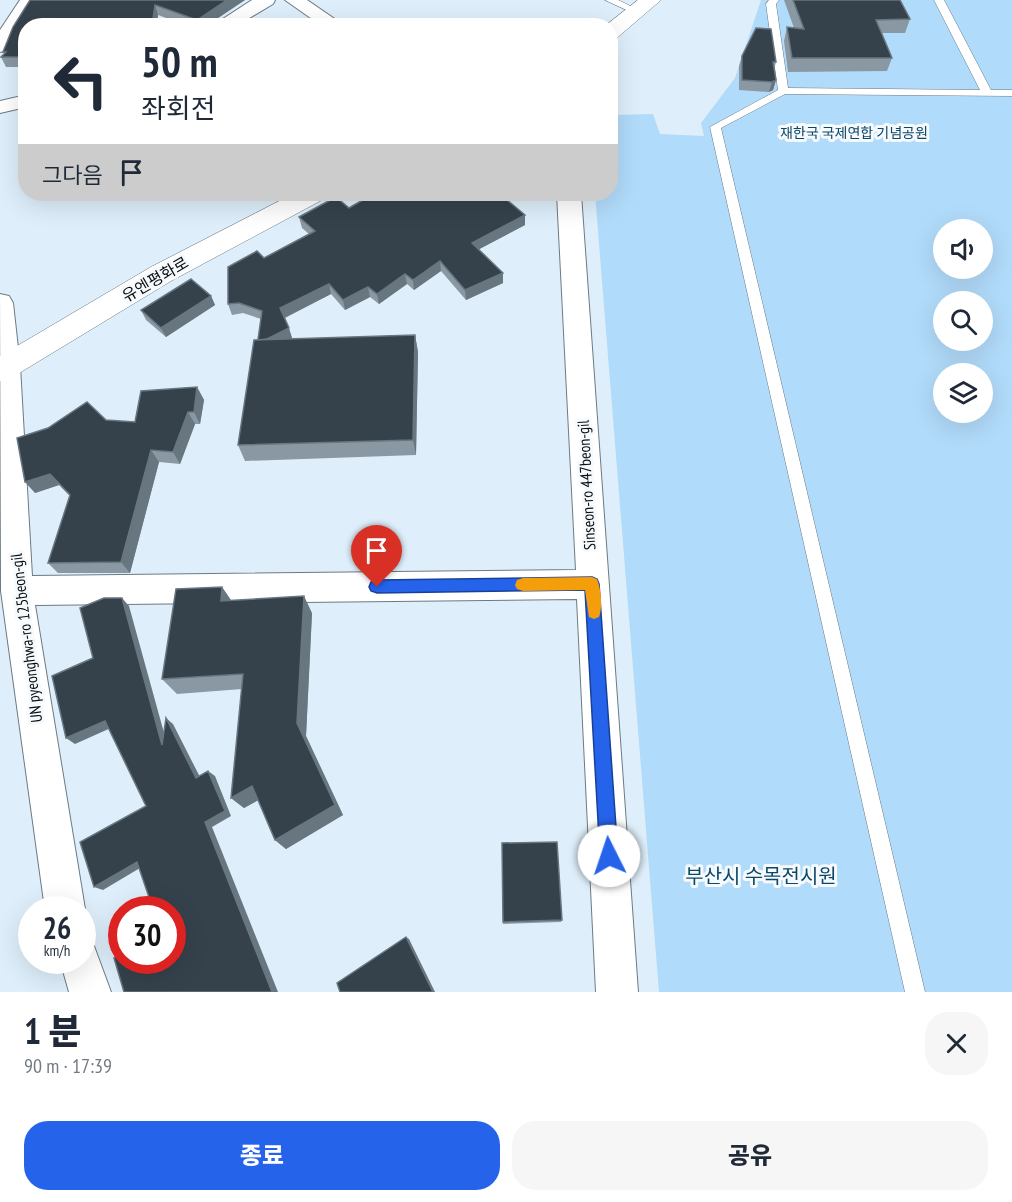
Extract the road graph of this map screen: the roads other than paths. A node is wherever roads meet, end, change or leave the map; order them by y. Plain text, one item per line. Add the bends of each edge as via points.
1 (29, 0) edge
2 (266, 0) edge
3 (294, 0) edge
4 (610, 0) edge
5 (774, 0) edge
6 (939, 0) edge
7 (644, 5) edge
8 (235, 18) edge
9 (323, 18) edge
10 (618, 26) edge
11 (0, 46) edge
12 (783, 91) junction
13 (987, 93) junction
14 (1012, 93) edge
15 (18, 103) edge
16 (0, 107) edge
17 (300, 201) edge
18 (569, 201) edge
19 (0, 303) edge
20 (3, 368) edge
21 (592, 584) junction
22 (17, 591) junction
23 (63, 896) edge
24 (84, 974) edge
25 (90, 992) edge
26 (617, 992) edge
27 (915, 992) edge

1 - 11 street
2 - 8 street
3 - 9 street
4 - 7 lane
5 - 12 lane via 771,4
6 - 13 lane
7 - 10 main road
12 - 13 lane
12 - 27 lane via 715,127
13 - 14 lane
15 - 16 street
17 - 20 main road, 유엔평화로 via 161,274
18 - 21 street, Sinseon-ro 447beon-gil
19 - 20 street, UN pyeonghwa-ro 125beon-gil
20 - 22 street, UN pyeonghwa-ro 125beon-gil
21 - 22 street
21 - 26 street, Sinseon-ro 447beon-gil
22 - 23 street, UN pyeonghwa-ro 125beon-gil
24 - 25 street

